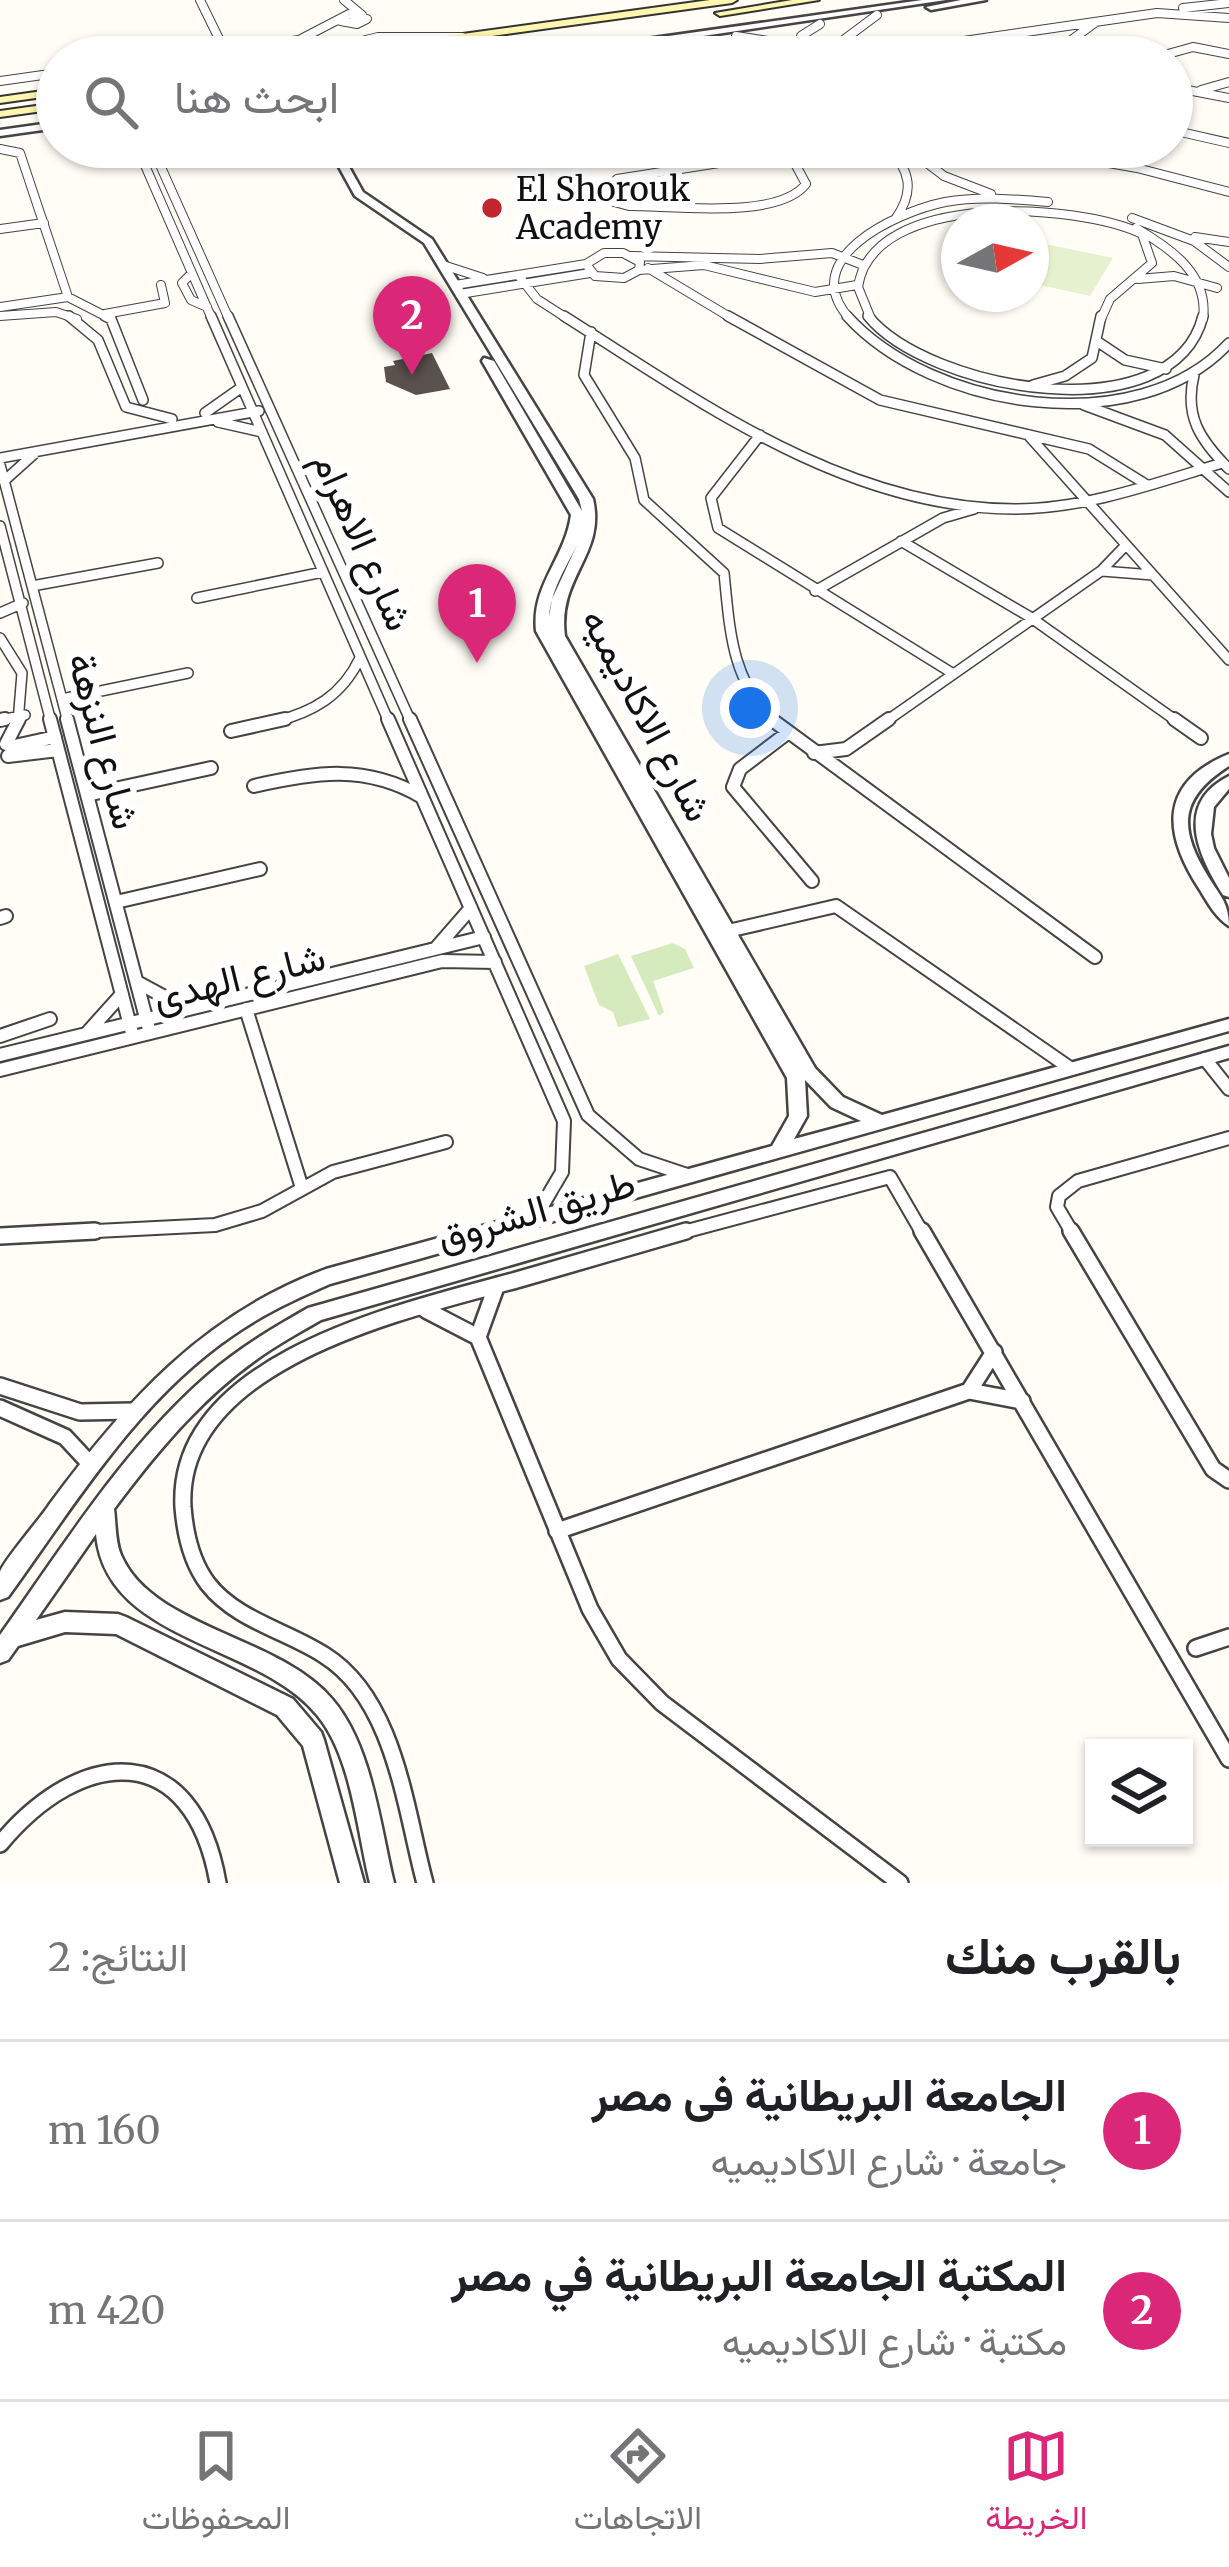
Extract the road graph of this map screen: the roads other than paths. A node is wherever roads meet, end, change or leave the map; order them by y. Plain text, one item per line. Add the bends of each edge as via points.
1 (200, 0) edge
2 (333, 0) edge
3 (344, 0) edge
4 (732, 0) edge
5 (814, 0) edge
6 (941, 0) edge
7 (981, 0) edge
8 (1229, 3) edge
9 (1157, 13) junction
10 (877, 15) junction
11 (836, 18) junction
12 (1229, 18) edge
13 (363, 19) junction
14 (344, 20) junction
15 (1096, 22) junction
16 (820, 24) junction
17 (1043, 29) junction
18 (218, 36) edge
19 (308, 36) edge
20 (347, 36) edge
21 (369, 36) edge
22 (414, 36) edge
23 (452, 36) edge
24 (469, 36) edge
25 (556, 36) edge
26 (713, 36) joint
27 (736, 36) joint
28 (804, 36) edge
29 (852, 36) edge
30 (996, 36) edge
31 (1059, 36) edge
32 (1077, 36) edge
33 (1193, 47) edge
34 (1229, 54) edge
35 (36, 76) edge
36 (0, 81) edge
37 (1229, 83) edge
38 (1194, 91) joint
39 (1193, 93) edge
40 (36, 95) edge
41 (0, 100) edge
42 (1229, 100) edge
43 (36, 109) edge
44 (0, 114) edge
45 (36, 133) edge
46 (1193, 134) edge
47 (0, 141) edge
48 (1229, 142) edge
49 (153, 168) edge
50 (155, 168) edge
51 (337, 168) edge
52 (340, 168) edge
53 (687, 168) edge
54 (800, 168) edge
55 (905, 168) edge
56 (931, 168) edge
57 (1137, 168) edge
58 (342, 175) junction
59 (973, 188) junction
60 (1229, 192) edge
61 (908, 199) junction
62 (1016, 199) junction
63 (983, 204) joint
64 (941, 207) edge
65 (921, 208) junction
66 (1049, 211) edge
67 (941, 215) edge
68 (941, 218) edge
69 (894, 220) junction
70 (44, 223) junction
71 (1136, 228) junction
72 (0, 230) edge
73 (411, 232) junction
74 (1175, 232) junction
75 (1224, 241) edge
76 (1203, 246) junction
77 (631, 256) junction
78 (843, 256) junction
79 (1193, 257) junction
80 (443, 266) junction
81 (863, 266) junction
82 (588, 268) junction
83 (644, 269) junction
84 (1207, 269) junction
85 (1229, 270) edge
86 (192, 273) junction
87 (521, 279) junction
88 (1136, 279) junction
89 (490, 280) junction
90 (161, 285) dead end
91 (857, 285) junction
92 (458, 290) junction
93 (804, 290) junction
94 (833, 292) junction
95 (68, 297) junction
96 (188, 297) junction
97 (167, 301) junction
98 (207, 307) junction
99 (841, 308) junction
100 (0, 311) edge
101 (105, 314) junction
102 (475, 329) junction
103 (591, 332) junction
104 (1098, 342) junction
105 (1229, 343) edge
106 (1204, 346) dead end
107 (616, 347) junction
108 (584, 357) junction
109 (1167, 369) junction
110 (1194, 375) junction
111 (1140, 379) junction
112 (1120, 384) junction
113 (1033, 385) junction
114 (242, 387) junction
115 (1172, 387) junction
116 (1187, 397) junction
117 (143, 400) dead end
118 (1065, 400) junction
119 (1111, 400) junction
120 (268, 405) junction
121 (252, 408) junction
122 (1119, 415) junction
123 (205, 417) junction
124 (172, 419) junction
125 (262, 432) junction
126 (760, 435) junction
127 (1029, 436) junction
128 (38, 451) junction
129 (0, 457) edge
130 (1226, 466) edge
131 (1205, 468) junction
132 (4, 481) junction
133 (1147, 485) junction
134 (1229, 492) edge
135 (1084, 498) junction
136 (939, 499) junction
137 (981, 507) junction
138 (943, 518) junction
139 (1, 534) edge
140 (901, 542) junction
141 (1126, 545) junction
142 (158, 563) dead end
143 (323, 572) junction
144 (1101, 572) junction
145 (1153, 575) junction
146 (815, 591) junction
147 (34, 592) junction
148 (197, 598) dead end
149 (20, 604) junction
150 (0, 613) edge
151 (1030, 617) junction
152 (0, 638) edge
153 (361, 657) junction
154 (1229, 660) edge
155 (18, 670) junction
156 (188, 673) dead end
157 (0, 674) edge
158 (952, 674) junction
159 (62, 698) junction
160 (25, 715) junction
161 (0, 720) edge
162 (231, 731) dead end
163 (786, 734) junction
164 (418, 736) junction
165 (1201, 738) dead end
166 (397, 740) junction
167 (57, 744) junction
168 (846, 749) junction
169 (5, 750) edge
170 (813, 754) junction
171 (1229, 759) edge
172 (407, 762) junction
173 (211, 768) dead end
174 (841, 773) junction
175 (379, 774) junction
176 (1229, 781) edge
177 (254, 785) dead end
178 (87, 795) junction
179 (423, 797) junction
180 (260, 869) dead end
181 (812, 881) dead end
182 (1229, 891) edge
183 (699, 894) junction
184 (116, 902) junction
185 (471, 908) junction
186 (1229, 920) edge
187 (728, 932) junction
188 (484, 937) junction
189 (434, 949) junction
190 (1095, 957) dead end
191 (494, 962) junction
192 (137, 982) junction
193 (122, 994) junction
194 (188, 1009) junction
195 (246, 1009) junction
196 (50, 1019) dead end
197 (1229, 1024) edge
198 (148, 1026) junction
199 (131, 1030) junction
200 (85, 1035) junction
201 (0, 1036) edge
202 (1229, 1052) edge
203 (0, 1055) edge
204 (1205, 1059) junction
205 (1070, 1068) junction
206 (0, 1070) edge
207 (1229, 1089) edge
208 (588, 1114) junction
209 (564, 1121) junction
210 (880, 1121) junction
211 (1229, 1138) edge
212 (446, 1142) dead end
213 (778, 1150) junction
214 (871, 1153) junction
215 (735, 1162) junction
216 (687, 1175) junction
217 (885, 1178) junction
218 (748, 1187) junction
219 (302, 1188) junction
220 (535, 1218) junction
221 (0, 1236) edge
222 (438, 1245) junction
223 (448, 1272) junction
224 (496, 1286) junction
225 (423, 1309) junction
226 (478, 1337) junction
227 (994, 1352) junction
228 (0, 1386) edge
229 (969, 1391) junction
230 (1023, 1401) junction
231 (0, 1408) edge
232 (134, 1411) junction
233 (92, 1466) junction
234 (1229, 1480) edge
235 (104, 1509) junction
236 (557, 1531) junction
237 (0, 1590) edge
238 (157, 1610) junction
239 (142, 1633) junction
240 (1229, 1637) edge
241 (6, 1645) edge
242 (1196, 1648) dead end
243 (1229, 1759) edge
244 (0, 1844) edge
245 (218, 1883) edge
246 (352, 1883) edge
247 (382, 1883) edge
248 (425, 1883) edge
249 (900, 1883) edge

1 - 18 street
2 - 14 street
3 - 13 street
4 - 24 main road
5 - 25 main road
6 - 11 street
7 - 10 street
8 - 9 street
9 - 12 street
9 - 15 street
10 - 11 street
10 - 29 street
11 - 16 street
11 - 26 street
13 - 14 street
13 - 21 street
14 - 19 street
14 - 20 street
15 - 17 street
15 - 32 street
16 - 27 street
16 - 28 street
17 - 30 street
17 - 31 street
22 - 23 street
26 - 27 street
33 - 34 street
35 - 36 street
37 - 38 street
38 - 42 street
39 - 42 street
40 - 41 main road
43 - 44 main road
45 - 47 street
46 - 48 street
47 - 70 street via 20,154
49 - 86 street, شارع الاهرام
50 - 120 street, شارع الاهرام
51 - 58 street, شارع الاكاديميه
52 - 58 street, شارع الاكاديميه
53 - 54 street via 617,179 604,189 629,206 769,206 805,189
55 - 61 street
56 - 59 street
57 - 60 street
58 - 73 street, شارع الاكاديميه
59 - 62 street
59 - 63 street
61 - 65 street
61 - 69 street
62 - 63 street
62 - 74 street
64 - 65 street
65 - 67 street
65 - 69 street
66 - 71 street
68 - 81 street via 886,241
69 - 78 street
70 - 72 street
70 - 95 street
71 - 79 street
71 - 88 street via 1154,259
73 - 80 street, شارع الاكاديميه
73 - 102 street, شارع الاكاديميه
74 - 75 street
74 - 76 street
75 - 76 street
76 - 79 street
76 - 85 street
77 - 78 street
77 - 82 street via 604,253
77 - 83 street
78 - 81 street
78 - 94 street
79 - 84 street
80 - 89 street
80 - 92 street, شارع الاكاديميه
81 - 91 street
82 - 83 street via 616,279
82 - 87 street
83 - 93 street via 726,268
83 - 127 street via 878,399
84 - 85 street
84 - 88 street via 1219,293 1174,276
86 - 96 street via 182,283
86 - 98 street, شارع الاهرام
87 - 89 street
87 - 92 street
87 - 103 street via 537,299
88 - 104 street via 1102,311
89 - 92 street
90 - 97 street
91 - 94 street
91 - 113 street via 869,318 906,349 963,372
92 - 102 street, شارع الاكاديميه
93 - 94 street
93 - 99 street
94 - 99 street
95 - 100 street
95 - 101 street
96 - 97 street
96 - 98 street
97 - 101 street
98 - 114 street, شارع الاهرام
99 - 118 street via 874,341 932,373
100 - 124 street via 47,311 91,326 127,407
101 - 117 street
102 - 183 street, شارع الاكاديميه via 592,514 554,606 565,660
103 - 107 street
103 - 108 street
104 - 109 street via 1125,360
104 - 113 street via 1076,371
105 - 110 street
106 - 109 street
107 - 108 street
107 - 126 street
108 - 163 street via 586,380 635,458 648,507 724,573 734,664 753,701
109 - 111 street
110 - 115 street
110 - 116 street
111 - 112 street
111 - 115 street
112 - 113 street
112 - 119 street
114 - 121 street, شارع الاهرام
114 - 123 street
115 - 116 street
115 - 119 street
116 - 130 street via 1193,427
118 - 119 street
118 - 122 street
119 - 122 street
120 - 121 street
120 - 164 street, شارع الاهرام
121 - 123 street
121 - 125 street, شارع الاهرام
122 - 131 street via 1165,435
123 - 124 street
123 - 125 street
123 - 128 street
124 - 129 street
125 - 143 street, شارع الاهرام
126 - 136 street via 842,472
126 - 146 street via 715,491 710,513 725,535
127 - 133 street via 1102,451
127 - 135 street
128 - 129 street
128 - 132 street
129 - 132 street, شارع النزهة
130 - 131 street
131 - 133 street
131 - 134 street
132 - 147 street, شارع النزهة
133 - 135 street
135 - 137 street
135 - 141 street
136 - 137 street
136 - 138 street
137 - 138 street
138 - 140 street
139 - 149 street, شارع النزهة
140 - 146 street
140 - 151 street
141 - 144 street
141 - 145 street
142 - 147 street
143 - 148 street
143 - 153 street, شارع الاهرام
144 - 145 street
144 - 151 street
145 - 154 street
146 - 158 street
147 - 149 street
147 - 159 street, شارع النزهة
149 - 150 street
149 - 167 street, شارع النزهة
151 - 158 street
151 - 165 street
152 - 155 street
153 - 162 street via 349,682 325,702
153 - 166 street, شارع الاهرام
155 - 157 street
155 - 160 street
156 - 159 street
158 - 168 street
159 - 178 street, شارع النزهة
160 - 161 street
160 - 169 street
163 - 170 street
163 - 181 street via 740,769 733,787
164 - 166 street
164 - 208 street, شارع الاهرام
166 - 172 street, شارع الاهرام
167 - 169 street
167 - 193 street, شارع النزهة
168 - 170 street
168 - 174 street
170 - 174 street
171 - 186 street via 1193,784 1179,820 1188,861
172 - 175 street
172 - 179 street, شارع الاهرام
173 - 178 street
174 - 190 street
175 - 177 street via 331,769
175 - 179 street
176 - 182 street via 1212,796 1201,824 1207,857
178 - 184 street, شارع النزهة
179 - 185 street, شارع الاهرام
180 - 184 street
183 - 187 street, شارع الاكاديميه
183 - 213 street, شارع الاكاديميه via 796,1078 798,1116
184 - 192 street, شارع النزهة
185 - 188 street, شارع الاهرام
185 - 189 street
187 - 205 street via 836,906
187 - 210 street, شارع الاكاديميه via 821,1089
188 - 189 street, شارع الهدى
188 - 191 street, شارع الاهرام
189 - 194 street, شارع الهدى
191 - 195 street, شارع الهدى via 442,961
191 - 209 street, شارع الاهرام
192 - 194 street
192 - 198 street, شارع النزهة
193 - 199 street, شارع النزهة
193 - 200 street
194 - 198 street, شارع الهدى
195 - 198 street, شارع الهدى
195 - 219 street
196 - 201 street
197 - 205 street, طريق الشروق
198 - 199 street, شارع الهدى
199 - 200 street, شارع الهدى
199 - 206 street, شارع الهدى
200 - 203 street, شارع الهدى
202 - 204 street, طريق الشروق
204 - 207 street
204 - 214 street, طريق الشروق
205 - 210 street, طريق الشروق
208 - 209 street
208 - 216 street, شارع الاهرام via 639,1159
209 - 220 street, شارع الاهرام via 567,1160
210 - 213 street, طريق الشروق
211 - 234 street via 1078,1181 1057,1207 1213,1469
212 - 219 street
213 - 215 street, طريق الشروق
214 - 217 street
214 - 218 street, طريق الشروق
215 - 216 street, طريق الشروق
215 - 218 street
216 - 220 street, طريق الشروق
217 - 224 street
217 - 227 street
218 - 223 street, طريق الشروق
219 - 221 street via 215,1225
220 - 222 street, طريق الشروق
222 - 223 street
222 - 232 street, طريق الشروق via 326,1277 253,1310 195,1348
223 - 235 street, طريق الشروق via 315,1314 236,1359 164,1427
224 - 225 street
224 - 226 street
225 - 226 street
225 - 248 street via 335,1337 260,1378 200,1435 182,1481 195,1563 214,1591 339,1665 370,1703
226 - 236 street
227 - 229 street
227 - 230 street
228 - 232 street via 80,1412
229 - 230 street
229 - 236 street
230 - 243 street
231 - 233 street via 65,1437
232 - 233 street, طريق الشروق
233 - 237 street, طريق الشروق
235 - 238 street via 102,1533 118,1579
235 - 241 street, طريق الشروق
236 - 249 street via 603,1635 639,1682
238 - 239 street
238 - 247 street via 287,1675 324,1705 346,1748
239 - 241 street via 65,1622
239 - 246 street via 268,1695 300,1722 320,1760
240 - 242 street
244 - 245 street via 28,1810 73,1781 145,1775 199,1814

